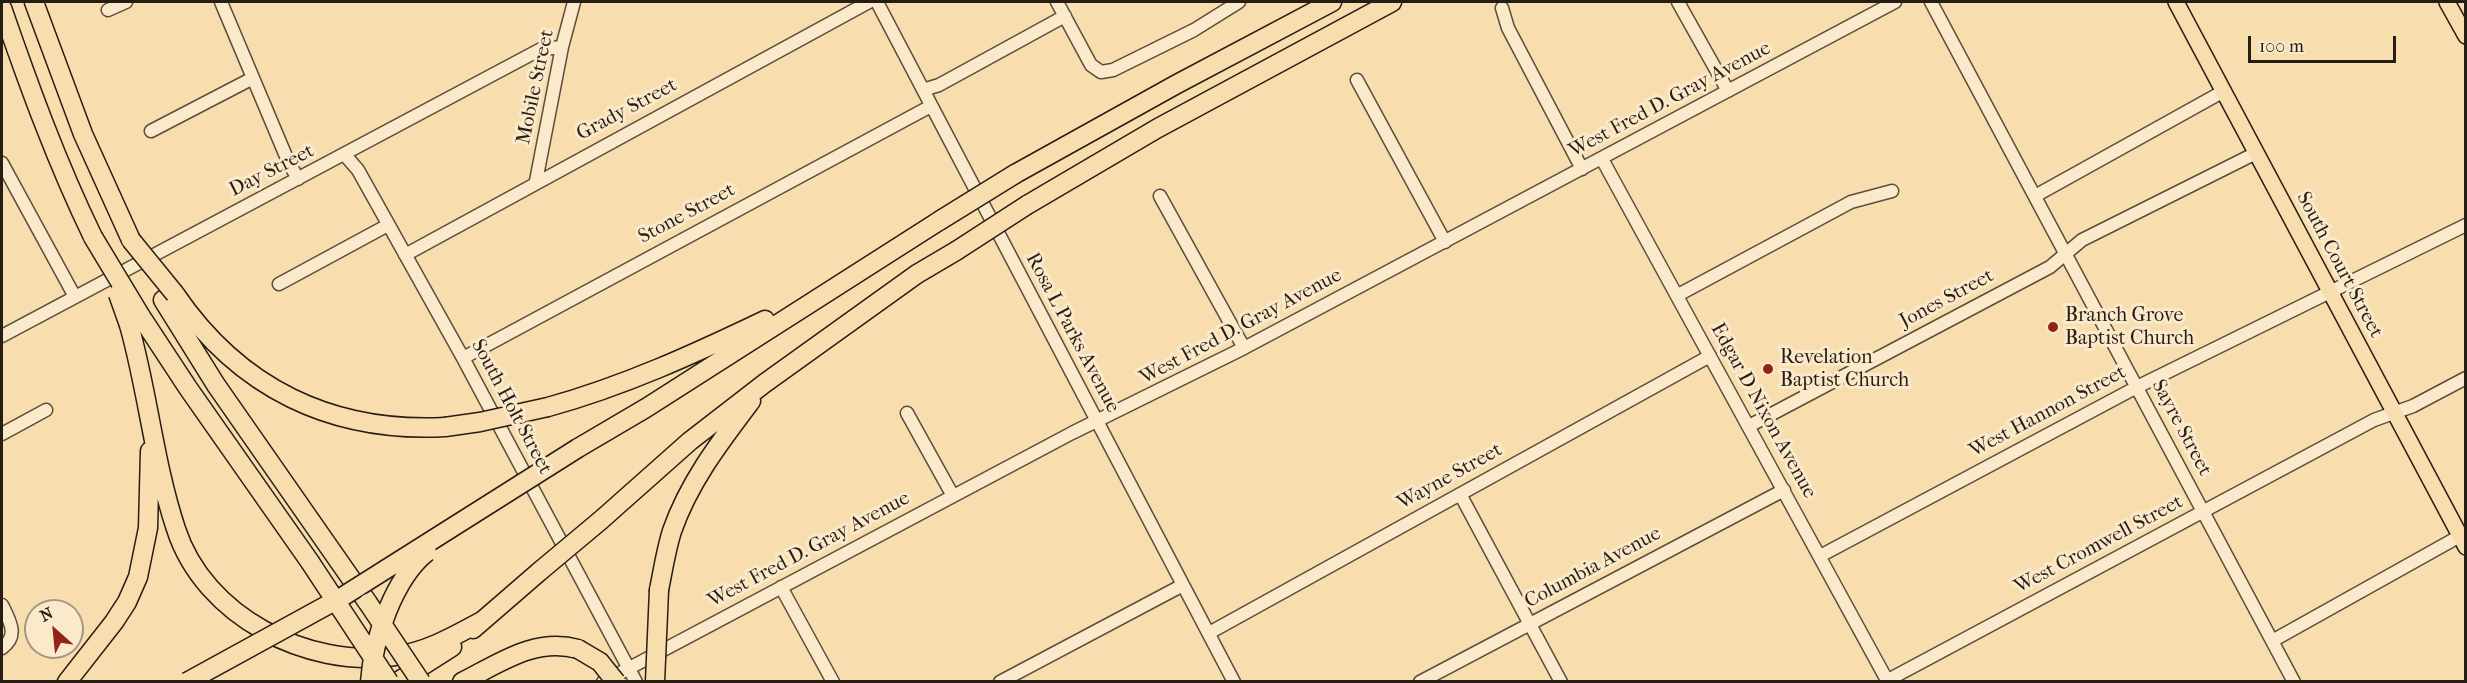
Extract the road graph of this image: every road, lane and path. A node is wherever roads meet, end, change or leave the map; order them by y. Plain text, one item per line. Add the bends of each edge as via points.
1 (34, 2) edge
2 (126, 2) edge
3 (221, 2) edge
4 (574, 2) edge
5 (869, 2) edge
6 (877, 2) edge
7 (1057, 2) edge
8 (1239, 2) edge
9 (1332, 2) edge
10 (1392, 2) edge
11 (1678, 2) edge
12 (1895, 2) edge
13 (1931, 2) edge
14 (2176, 2) edge
15 (2447, 2) edge
16 (2, 8) edge
17 (1502, 8) dead end
18 (108, 10) dead end
19 (1065, 16) junction
20 (2466, 36) edge
21 (562, 47) junction
22 (253, 78) junction
23 (1357, 80) dead end
24 (924, 90) junction
25 (1728, 91) junction
26 (2224, 91) junction
27 (931, 106) junction
28 (151, 131) dead end
29 (2256, 153) junction
30 (345, 155) junction
31 (1602, 159) junction
32 (2, 163) edge
33 (1582, 169) junction
34 (298, 179) junction
35 (536, 181) junction
36 (1892, 191) dead end
37 (1160, 196) dead end
38 (2035, 196) junction
39 (388, 225) junction
40 (2466, 225) edge
41 (1445, 242) junction
42 (2066, 254) junction
43 (405, 255) junction
44 (279, 284) dead end
45 (831, 288) junction
46 (2329, 292) junction
47 (1678, 296) junction
48 (75, 297) junction
49 (169, 297) junction
50 (134, 320) junction
51 (2, 336) edge
52 (1244, 348) junction
53 (1710, 356) junction
54 (463, 358) junction
55 (2466, 378) edge
56 (765, 382) junction
57 (2137, 387) junction
58 (46, 410) dead end
59 (2394, 412) junction
60 (907, 413) dead end
61 (1097, 421) junction
62 (1749, 426) junction
63 (150, 428) junction
64 (2, 434) edge
65 (1784, 490) junction
66 (1460, 494) junction
67 (953, 496) junction
68 (478, 512) junction
69 (2204, 512) junction
70 (2463, 541) edge
71 (1820, 556) junction
72 (1183, 585) junction
73 (781, 587) junction
74 (2, 605) edge
75 (482, 621) junction
76 (1531, 623) junction
77 (1209, 633) junction
78 (2272, 641) junction
79 (2, 648) edge
80 (629, 668) junction
81 (67, 681) edge
82 (187, 681) edge
83 (370, 681) edge
84 (388, 681) edge
85 (397, 681) edge
86 (421, 681) edge
87 (462, 681) edge
88 (603, 681) edge
89 (616, 681) edge
90 (636, 681) edge
91 (655, 681) edge
92 (833, 681) edge
93 (1000, 681) edge
94 (1234, 681) edge
95 (1420, 681) edge
96 (1561, 681) edge
97 (1888, 681) edge
98 (2294, 681) edge

1 - 49 highway, bridge via 69,100 131,240
2 - 18 street
3 - 22 street
4 - 21 street, Mobile Street
5 - 35 street, Grady Street
6 - 24 street, Rosa L Parks Avenue
7 - 19 street
8 - 19 street via 1194,30 1113,70 1101,72 1091,65
9 - 45 highway, bridge via 1015,174
10 - 56 highway, bridge via 1158,128 1027,205 917,274
11 - 25 street
12 - 25 street, West Fred D. Gray Avenue
13 - 38 street, Sayre Street
14 - 26 main road, South Court Street
15 - 20 main road
16 - 50 highway, bridge via 67,184
17 - 33 street via 1508,28
19 - 24 street
21 - 30 street, Day Street via 541,49
21 - 35 street, Mobile Street
22 - 28 street
22 - 34 street
23 - 41 street
24 - 27 street, Rosa L Parks Avenue
25 - 31 street, West Fred D. Gray Avenue
26 - 29 main road, South Court Street
26 - 38 street
27 - 54 street, Stone Street
27 - 61 street, Rosa L Parks Avenue
29 - 42 street, Jones Street via 2082,240
29 - 46 main road, South Court Street
30 - 34 street, Day Street
30 - 39 street, South Holt Street via 358,170
31 - 33 street, West Fred D. Gray Avenue
31 - 47 street, Edgar D Nixon Avenue
32 - 48 street
33 - 41 street, West Fred D. Gray Avenue
34 - 48 street, Day Street
35 - 43 street, Grady Street
36 - 47 street via 1851,202
37 - 52 street
38 - 42 street, Sayre Street
39 - 43 street, South Holt Street
39 - 44 street
40 - 46 street, West Hannon Street
41 - 52 street, West Fred D. Gray Avenue
42 - 57 street, Sayre Street
42 - 62 street, Jones Street via 2050,267
43 - 54 street, South Holt Street
45 - 49 highway, bridge via 660,369 594,393 480,422 405,428 369,424 291,399 223,352
45 - 68 highway, bridge
46 - 57 street, West Hannon Street
46 - 59 main road, South Court Street
47 - 53 street, Edgar D Nixon Avenue
48 - 51 street, Day Street
49 - 86 highway, bridge via 216,385
50 - 63 highway
50 - 84 highway, bridge via 188,388
52 - 61 street, West Fred D. Gray Avenue
53 - 62 street, Edgar D Nixon Avenue
53 - 66 street, Wayne Street
54 - 80 street, South Holt Street
55 - 59 street, West Cromwell Street
56 - 75 highway, bridge via 690,441
56 - 91 highway, bridge via 706,461 672,532 659,590
57 - 69 street, Sayre Street
57 - 71 street, West Hannon Street
58 - 64 street
59 - 69 street, West Cromwell Street
59 - 70 main road, South Court Street
60 - 67 street
61 - 67 street, West Fred D. Gray Avenue
61 - 72 street, Rosa L Parks Avenue
62 - 65 street, Edgar D Nixon Avenue
63 - 75 highway via 176,530 193,563 224,601 269,633 296,646 330,655 394,657 434,647
63 - 81 highway via 148,528 138,577 114,622
65 - 71 street, Edgar D Nixon Avenue
65 - 76 street, Columbia Avenue
66 - 76 street
66 - 77 street, Wayne Street
67 - 73 street, West Fred D. Gray Avenue
68 - 82 highway, bridge via 342,597
68 - 83 highway, bridge via 418,559 403,580 375,647
69 - 78 street, Sayre Street
69 - 97 street, West Cromwell Street
70 - 78 street
71 - 97 street, Edgar D Nixon Avenue
72 - 77 street, Rosa L Parks Avenue
72 - 93 street
73 - 80 street, West Fred D. Gray Avenue
73 - 92 street
74 - 79 street via 12,631
75 - 85 highway via 443,654
76 - 95 street, Columbia Avenue
76 - 96 street
77 - 94 street, Rosa L Parks Avenue
78 - 98 street, Sayre Street
80 - 88 street, West Fred D. Gray Avenue
80 - 90 street, South Holt Street
87 - 89 highway, bridge via 533,648 559,645 578,649 600,662

